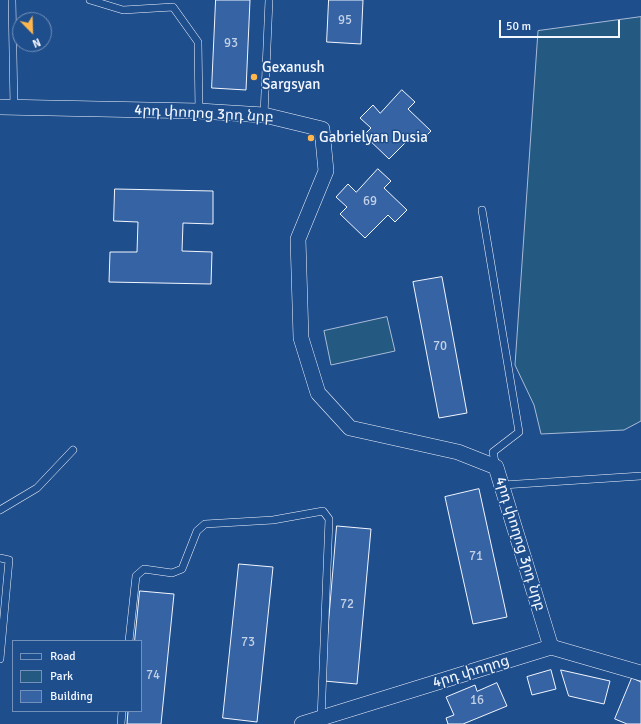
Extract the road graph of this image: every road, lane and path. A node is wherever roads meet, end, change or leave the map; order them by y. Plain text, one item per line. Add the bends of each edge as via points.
1 (12, 0) edge
2 (90, 0) edge
3 (269, 0) edge
4 (7, 107) edge
5 (198, 111) junction
6 (264, 115) junction
7 (482, 210) dead end
8 (73, 450) dead end
9 (496, 467) junction
10 (641, 476) edge
11 (503, 485) junction
12 (0, 510) edge
13 (0, 558) edge
14 (129, 640) edge
15 (551, 647) junction
16 (0, 659) edge
17 (641, 673) edge
18 (122, 712) edge
19 (321, 719) junction
20 (121, 724) edge
21 (302, 724) edge

1 - 4 lane
2 - 5 lane via 123,10 173,7 198,42
3 - 6 lane
4 - 5 street, 4րդ փողոց 3րդ նրբ
5 - 6 street, 4րդ փողոց 3րդ նրբ
6 - 9 street, 4րդ փողոց 3րդ նրբ via 322,129 326,172 298,239 301,338 318,392 350,428 458,452
7 - 9 lane via 519,432 493,452
8 - 12 lane via 37,488
9 - 11 street, 4րդ փողոց 3րդ նրբ
10 - 11 lane
11 - 15 street, 4րդ փողոց 3րդ նրբ
13 - 16 lane via 9,560
14 - 19 lane via 136,576 144,569 172,573 182,569 198,531 205,524 273,520 323,511 329,518
15 - 17 street
15 - 19 street, 4րդ փողոց
18 - 20 lane
19 - 21 street, 4րդ փողոց

